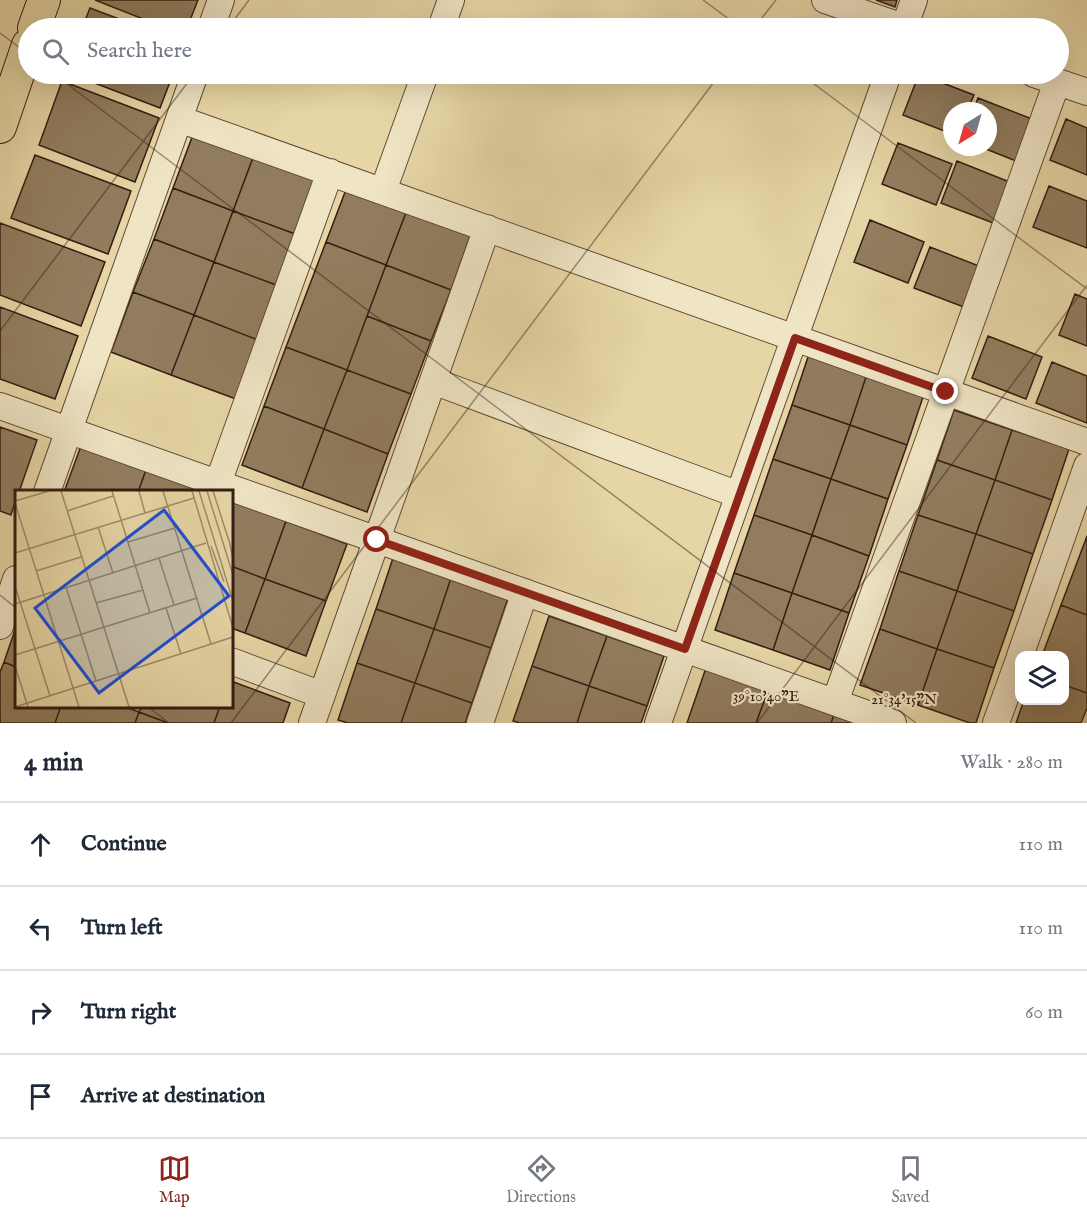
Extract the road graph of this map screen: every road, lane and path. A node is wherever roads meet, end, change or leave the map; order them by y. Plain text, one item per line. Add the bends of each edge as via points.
1 (44, 0) edge
2 (221, 0) edge
3 (451, 0) edge
4 (825, 0) edge
5 (914, 0) edge
6 (38, 18) edge
7 (215, 18) edge
8 (445, 18) edge
9 (876, 18) edge
10 (908, 18) edge
11 (18, 74) edge
12 (191, 84) edge
13 (421, 84) edge
14 (884, 84) edge
15 (1044, 84) edge
16 (1064, 84) edge
17 (1087, 92) edge
18 (179, 119) junction
19 (0, 127) edge
20 (330, 172) junction
21 (383, 191) junction
22 (487, 228) junction
23 (795, 338) junction
24 (433, 381) junction
25 (946, 392) junction
26 (0, 406) edge
27 (69, 430) junction
28 (1087, 442) edge
29 (1087, 466) edge
30 (218, 483) junction
31 (48, 490) edge
32 (739, 495) junction
33 (377, 540) junction
34 (15, 583) edge
35 (525, 592) junction
36 (0, 626) edge
37 (685, 649) junction
38 (1022, 651) edge
39 (232, 661) edge
40 (1015, 670) edge
41 (322, 695) junction
42 (835, 702) junction
43 (312, 723) edge
44 (480, 723) edge
45 (658, 723) edge
46 (893, 723) edge
47 (996, 723) edge

1 - 6 main road
2 - 7 street
3 - 8 street
4 - 9 street
5 - 10 street
11 - 19 main road
12 - 18 street
13 - 21 street
14 - 23 street
15 - 25 street
16 - 17 street
18 - 20 street
18 - 27 street
20 - 21 street
20 - 30 street
21 - 22 street
22 - 23 street
22 - 24 street
23 - 25 street
23 - 32 street
24 - 32 street
24 - 33 street
25 - 28 street
25 - 42 street
26 - 27 street
27 - 30 street
27 - 31 street
29 - 38 street
30 - 33 street
32 - 37 street
33 - 35 street
33 - 41 street
34 - 36 street
35 - 37 street
35 - 44 street
37 - 42 street
37 - 45 street
39 - 41 street
40 - 47 street
41 - 43 street
42 - 46 street

